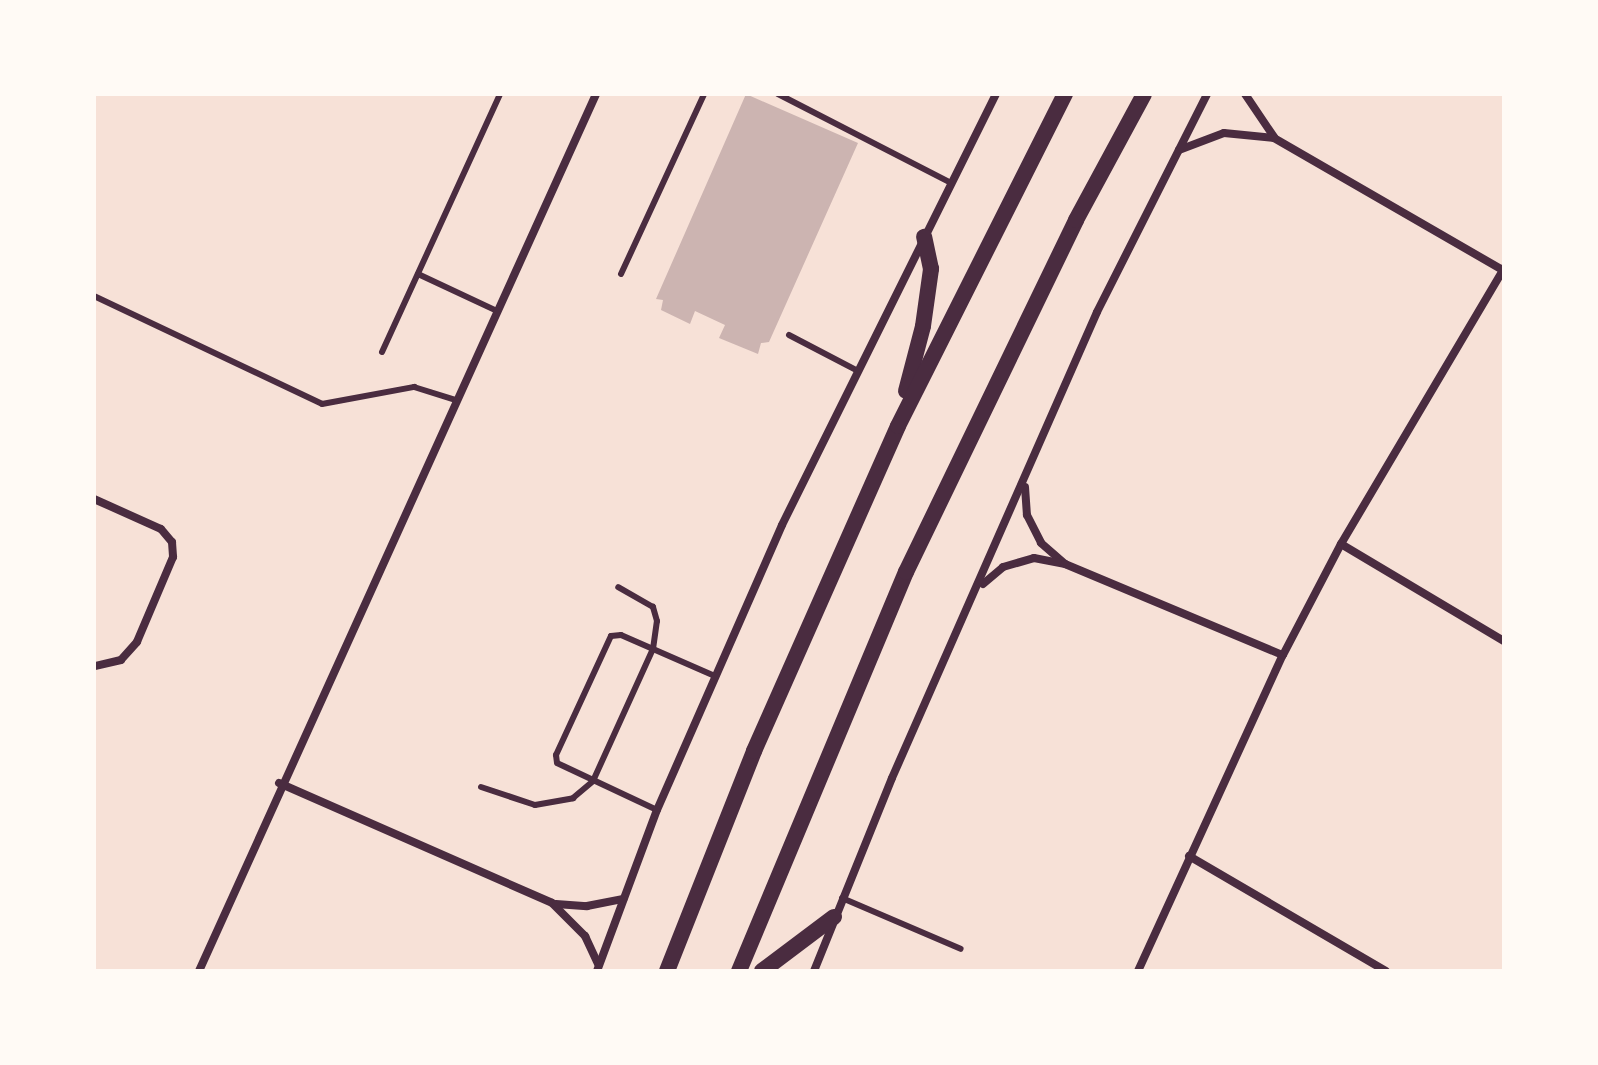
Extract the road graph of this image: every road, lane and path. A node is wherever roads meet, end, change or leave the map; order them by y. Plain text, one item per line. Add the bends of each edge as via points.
1 (500, 94) edge
2 (596, 94) edge
3 (704, 94) edge
4 (778, 94) edge
5 (996, 94) edge
6 (1065, 94) edge
7 (1144, 94) edge
8 (1207, 94) edge
9 (1245, 94) edge
10 (1274, 138) junction
11 (1178, 151) junction
12 (951, 183) junction
13 (924, 237) junction
14 (1504, 269) edge
15 (418, 274) junction
16 (621, 274) dead end
17 (94, 296) edge
18 (497, 311) junction
19 (789, 335) dead end
20 (382, 352) dead end
21 (856, 370) junction
22 (456, 400) junction
23 (898, 426) junction
24 (1025, 483) junction
25 (94, 499) edge
26 (1341, 544) junction
27 (1065, 564) junction
28 (618, 587) dead end
29 (979, 587) junction
30 (1504, 641) edge
31 (653, 649) junction
32 (1283, 655) junction
33 (94, 666) edge
34 (715, 676) junction
35 (593, 781) junction
36 (279, 783) junction
37 (481, 787) dead end
38 (657, 810) junction
39 (1189, 856) junction
40 (842, 898) junction
41 (623, 899) junction
42 (552, 903) junction
43 (834, 917) junction
44 (961, 949) dead end
45 (598, 968) edge
46 (199, 971) edge
47 (667, 971) edge
48 (739, 971) edge
49 (762, 971) edge
50 (814, 971) edge
51 (1138, 971) edge
52 (1386, 971) edge

1 - 15 lane
2 - 18 street
3 - 16 lane
4 - 12 lane
5 - 12 street
6 - 23 main road
7 - 48 main road via 1069,234 906,572
8 - 11 street
9 - 10 street
10 - 11 street via 1224,133
10 - 14 street
11 - 24 street via 1097,312
12 - 13 street
13 - 21 street
13 - 23 main road via 931,269
14 - 26 street
15 - 18 lane
15 - 20 lane
17 - 22 lane via 322,404 414,387
18 - 22 street
19 - 21 lane
21 - 34 street
22 - 36 street
23 - 47 main road via 754,751
24 - 27 street via 1027,515 1041,543
24 - 29 street
25 - 33 street via 161,529 172,542 173,557 137,642 121,660
26 - 30 street
26 - 32 street
27 - 29 street via 1034,558 1003,567
27 - 32 street
28 - 31 lane via 653,607
29 - 40 street
31 - 34 lane
31 - 35 lane
31 - 35 lane via 611,636 556,755 557,763
32 - 39 street
34 - 38 street
35 - 37 lane via 573,798 552,804 518,803
35 - 38 lane
36 - 42 street
36 - 46 street
38 - 41 street
39 - 51 street
39 - 52 street
40 - 43 street
40 - 44 lane
41 - 42 street via 587,906
41 - 45 street
42 - 45 street via 585,936
43 - 49 main road
43 - 50 street

